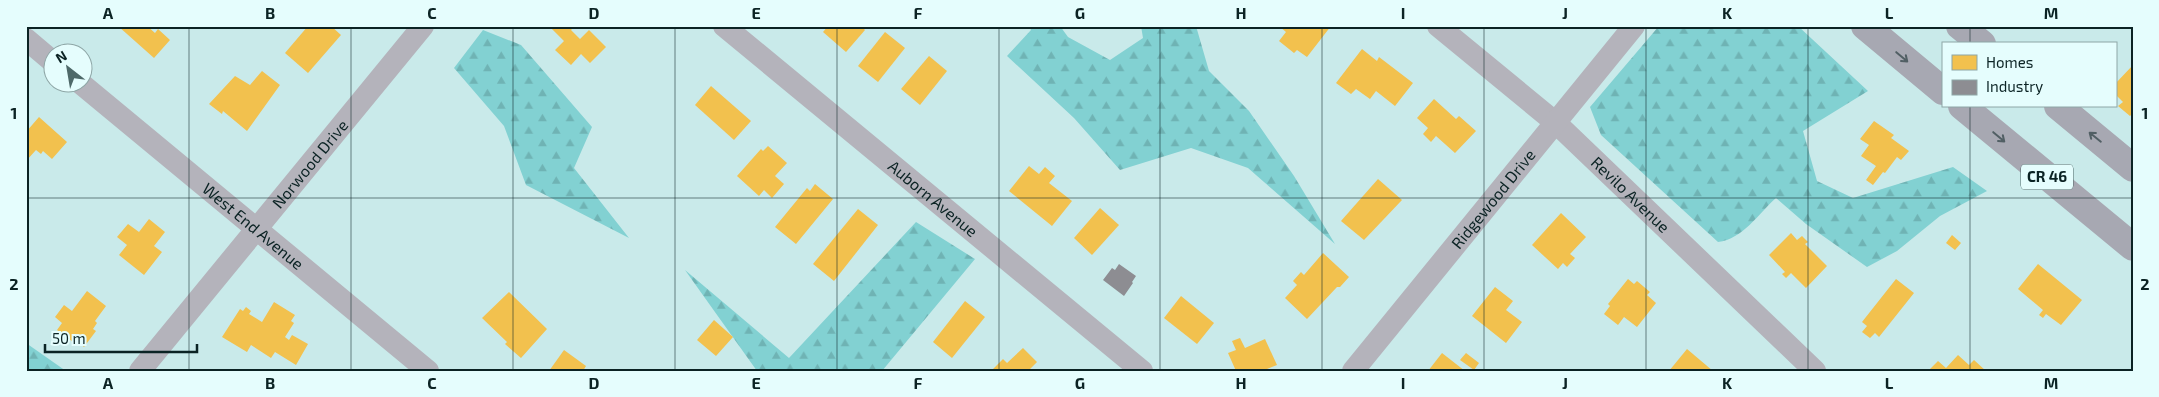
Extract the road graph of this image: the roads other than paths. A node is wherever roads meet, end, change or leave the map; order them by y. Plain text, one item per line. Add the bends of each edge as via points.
1 (423, 26) edge
2 (724, 26) edge
3 (1438, 26) edge
4 (1634, 26) edge
5 (1865, 26) edge
6 (1960, 26) edge
7 (26, 39) edge
8 (1980, 42) edge
9 (42, 53) edge
10 (1942, 90) edge
11 (91, 92) edge
12 (1964, 108) edge
13 (2060, 108) edge
14 (1556, 123) junction
15 (2133, 168) edge
16 (257, 229) junction
17 (2133, 247) edge
18 (140, 371) edge
19 (428, 371) edge
20 (1142, 371) edge
21 (1353, 371) edge
22 (1815, 371) edge

1 - 16 street, Norwood Drive
2 - 20 street, Auborn Avenue
3 - 14 street, Revilo Avenue
4 - 14 street, Ridgewood Drive
5 -> 10 highway
6 - 8 highway
7 - 9 street
11 - 16 street, West End Avenue
12 -> 17 highway, CR 46
15 -> 13 highway
14 - 21 street, Ridgewood Drive
14 - 22 street, Revilo Avenue
16 - 18 street, Norwood Drive
16 - 19 street, West End Avenue

